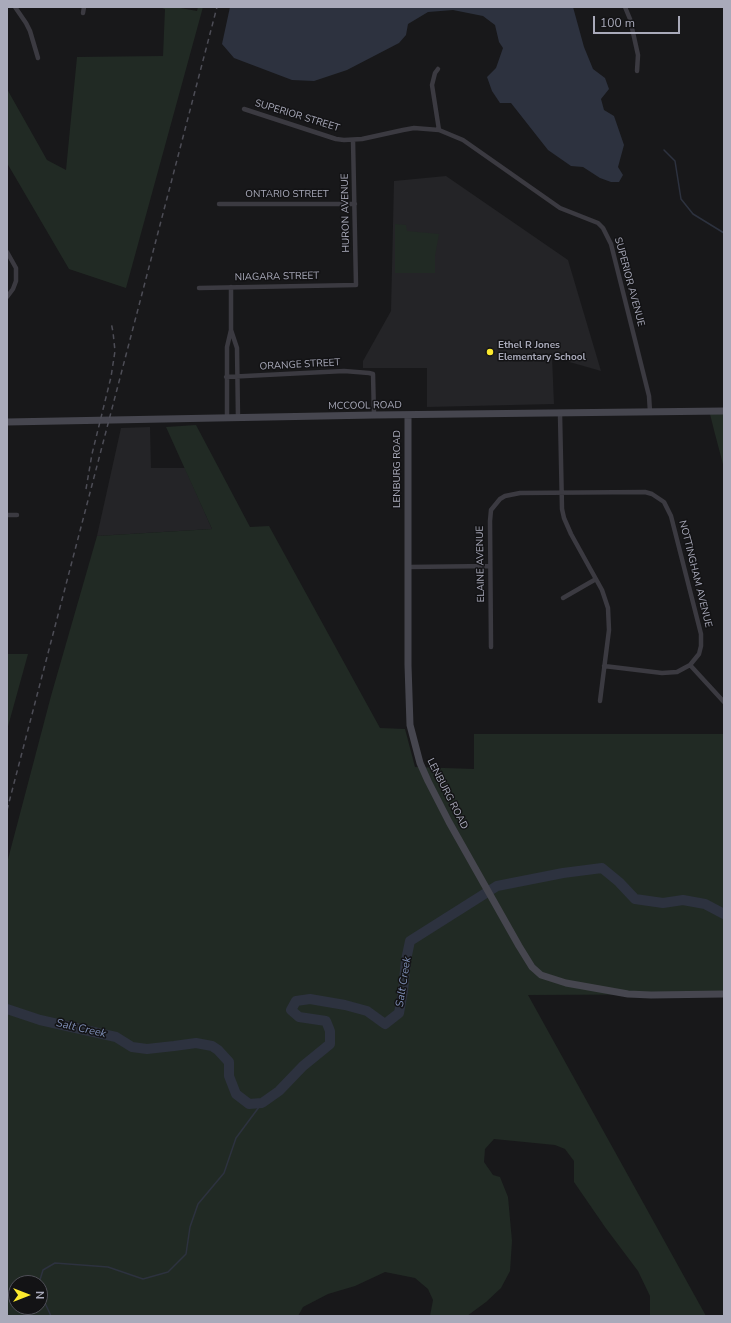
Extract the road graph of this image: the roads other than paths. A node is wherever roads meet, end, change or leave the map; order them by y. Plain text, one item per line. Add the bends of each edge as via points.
1 (15, 7) edge
2 (84, 7) edge
3 (626, 7) edge
4 (83, 14) dead end
5 (38, 58) dead end
6 (438, 69) dead end
7 (637, 71) dead end
8 (244, 109) dead end
9 (439, 130) junction
10 (353, 140) junction
11 (219, 204) dead end
12 (355, 204) junction
13 (7, 252) edge
14 (356, 285) joint
15 (231, 287) junction
16 (199, 288) dead end
17 (7, 297) edge
18 (231, 330) junction
19 (237, 376) junction
20 (226, 377) junction
21 (724, 411) edge
22 (650, 412) junction
23 (560, 414) junction
24 (374, 415) junction
25 (408, 415) junction
26 (227, 418) junction
27 (238, 418) junction
28 (7, 422) edge
29 (562, 492) junction
30 (7, 515) edge
31 (17, 515) dead end
32 (490, 566) junction
33 (408, 567) junction
34 (596, 579) junction
35 (563, 598) dead end
36 (491, 647) dead end
37 (690, 665) junction
38 (604, 666) junction
39 (600, 701) dead end
40 (724, 702) edge
41 (724, 994) edge

1 - 5 street via 30,31
2 - 4 street
3 - 7 street via 638,54
6 - 9 street via 432,84
8 - 10 street, SUPERIOR STREET via 336,139
9 - 10 street, SUPERIOR STREET via 403,130
9 - 22 street, SUPERIOR AVENUE via 463,140 560,208 591,220 603,228 611,244 649,396
10 - 12 street, HURON AVENUE
11 - 12 street, ONTARIO STREET
12 - 14 street, HURON AVENUE
13 - 17 street via 16,268 16,281
14 - 15 street, NIAGARA STREET
15 - 16 street, NIAGARA STREET
15 - 18 street
18 - 19 street via 237,348
18 - 20 street via 226,347
19 - 20 street, ORANGE STREET
19 - 24 street, ORANGE STREET via 344,371 373,374
19 - 27 street
20 - 26 street
21 - 22 street, MCCOOL ROAD
22 - 23 street, MCCOOL ROAD
23 - 25 street, MCCOOL ROAD
23 - 29 street
24 - 25 street, MCCOOL ROAD
24 - 27 street, MCCOOL ROAD
25 - 33 street, LENBURG ROAD
26 - 27 street, MCCOOL ROAD
26 - 28 street, MCCOOL ROAD
29 - 32 street, ELAINE AVENUE via 513,494 505,496 495,504 491,510 490,521
29 - 34 street via 562,509 567,526
29 - 37 street, NOTTINGHAM AVENUE via 645,492 664,502 671,516 701,634 699,654
30 - 31 street
32 - 33 street
32 - 36 street, ELAINE AVENUE
33 - 41 street, LENBURG ROAD via 408,687 413,740 428,782 527,960 546,977 628,994
34 - 35 street
34 - 38 street via 606,599 609,618
37 - 38 street via 684,670 671,673
37 - 40 street
38 - 39 street

